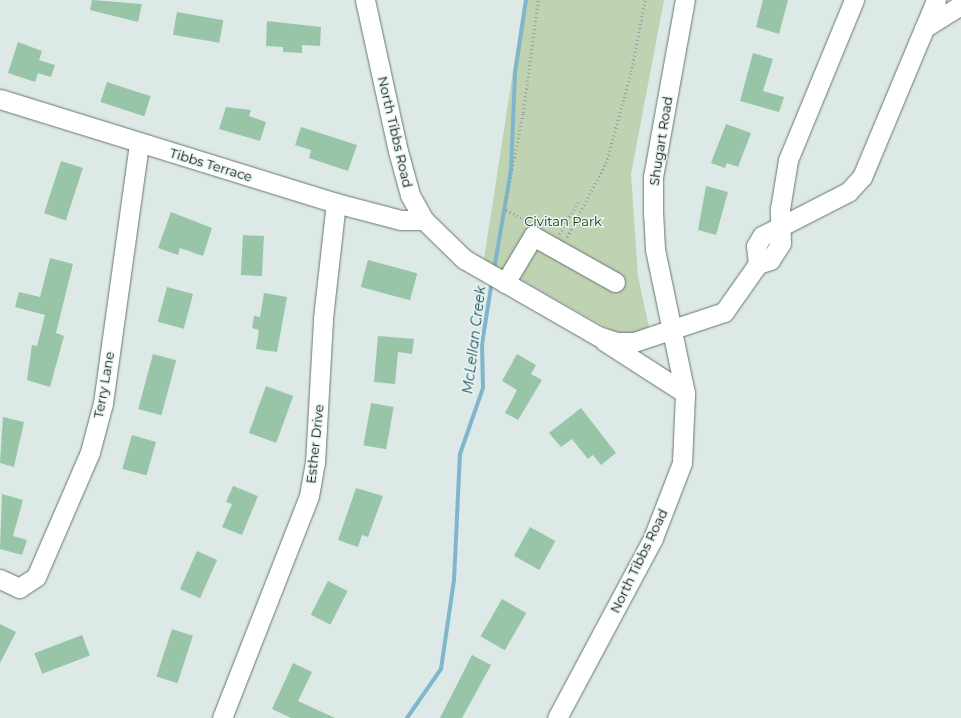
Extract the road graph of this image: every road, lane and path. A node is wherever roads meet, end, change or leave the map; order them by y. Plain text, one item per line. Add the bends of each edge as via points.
1 (365, 0) edge
2 (538, 0) edge
3 (645, 0) edge
4 (685, 0) edge
5 (854, 0) edge
6 (936, 0) edge
7 (961, 5) edge
8 (924, 28) junction
9 (0, 99) edge
10 (138, 142) junction
11 (578, 202) dead end
12 (336, 203) junction
13 (424, 220) junction
14 (531, 223) dead end
15 (779, 227) junction
16 (550, 234) dead end
17 (565, 240) dead end
18 (503, 282) junction
19 (615, 282) dead end
20 (670, 331) junction
21 (598, 336) junction
22 (685, 393) junction
23 (0, 579) edge
24 (222, 718) edge
25 (557, 718) edge

1 - 13 street, North Tibbs Road via 398,151 410,194
2 - 14 path via 523,113 504,209
3 - 17 path via 630,79 606,163
4 - 20 street, Shugart Road via 653,177 655,248
5 - 15 street via 825,62 788,160
6 - 8 street
7 - 8 street
8 - 15 street via 862,177 848,192
9 - 10 street, Tibbs Terrace
10 - 12 street, Tibbs Terrace
10 - 23 street, Terry Lane via 103,403 90,452 36,577 19,588
11 - 16 path via 557,237
12 - 13 street, Tibbs Terrace via 401,220
12 - 24 street, Esther Drive via 323,318 315,463 309,496
13 - 18 street, North Tibbs Road via 464,259
15 - 20 street via 781,243 770,260 758,264 724,312
18 - 19 street via 533,236
18 - 21 street, North Tibbs Road
20 - 21 street, North Tibbs Road via 634,342 616,342
20 - 22 street, North Tibbs Road
21 - 22 street, North Tibbs Road
22 - 25 street, North Tibbs Road via 685,441 669,499 653,538

